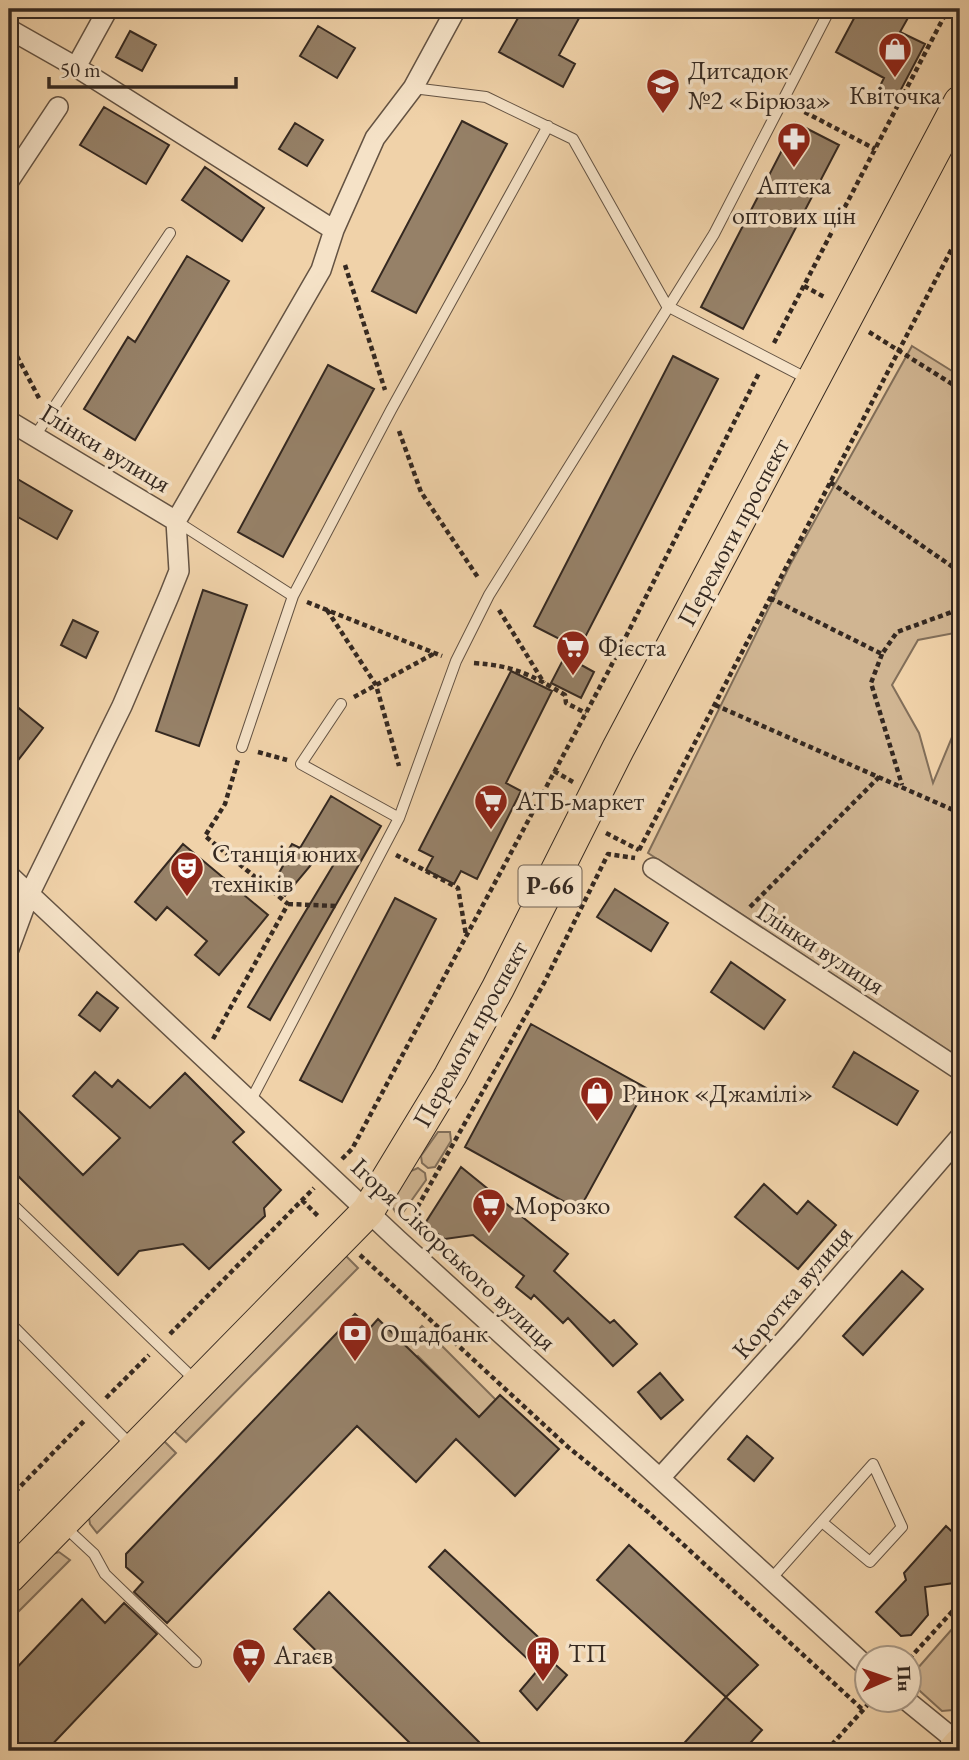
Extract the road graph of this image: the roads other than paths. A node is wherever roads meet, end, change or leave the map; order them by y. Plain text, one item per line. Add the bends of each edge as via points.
1 (108, 9) edge
2 (456, 9) edge
3 (830, 9) edge
4 (9, 29) edge
5 (76, 67) junction
6 (413, 88) junction
7 (960, 102) edge
8 (58, 107) dead end
9 (548, 126) junction
10 (9, 181) edge
11 (334, 230) junction
12 (170, 233) dead end
13 (667, 306) junction
14 (813, 381) junction
15 (9, 421) edge
16 (34, 436) junction
17 (176, 521) junction
18 (293, 596) junction
19 (341, 704) road end
20 (242, 747) road end
21 (399, 818) junction
22 (653, 868) dead end
23 (9, 876) edge
24 (29, 895) junction
25 (9, 949) edge
26 (960, 1070) edge
27 (251, 1100) junction
28 (960, 1137) edge
29 (9, 1201) edge
30 (368, 1211) junction
31 (9, 1322) edge
32 (199, 1385) junction
33 (135, 1449) junction
34 (660, 1478) junction
35 (822, 1522) junction
36 (62, 1523) junction
37 (9, 1577) edge
38 (771, 1579) junction
39 (853, 1654) edge
40 (196, 1662) dead end
41 (923, 1714) edge
42 (960, 1744) edge
43 (954, 1751) edge

1 - 5 street
2 - 6 street
3 - 13 lane via 714,234
4 - 5 street
5 - 11 street
6 - 9 lane via 486,97
6 - 11 street via 375,138
7 - 14 main road, Перемоги проспект / Р-66
8 - 10 street
9 - 13 lane via 573,139
9 - 18 lane
11 - 17 street via 321,270
12 - 16 lane
13 - 14 lane
13 - 21 lane via 489,595 456,662
14 - 30 main road, Перемоги проспект / Р-66 via 618,749 498,988
15 - 16 street, Глінки вулиця
16 - 17 street, Глінки вулиця
17 - 18 lane
17 - 24 street via 179,571 122,706
18 - 20 lane
19 - 21 lane via 300,764
21 - 27 lane
22 - 26 street, Глінки вулиця
23 - 24 street, Ігоря Сікорського вулиця
24 - 25 street
24 - 27 street, Ігоря Сікорського вулиця
27 - 30 street, Ігоря Сікорського вулиця
28 - 34 street, Коротка вулиця
29 - 32 lane
30 - 32 main road, Перемоги проспект / Р-66
30 - 34 street, Ігоря Сікорського вулиця
31 - 33 lane
32 - 33 main road, Перемоги проспект / Р-66
33 - 36 main road, Перемоги проспект / Р-66
34 - 38 street, Ігоря Сікорського вулиця
35 - 35 lane via 873,1464 902,1527 870,1562
35 - 38 lane
36 - 37 main road, Перемоги проспект / Р-66
36 - 40 lane via 94,1554 105,1574
38 - 39 street, Ігоря Сікорського вулиця
41 - 42 street
42 - 43 main road

